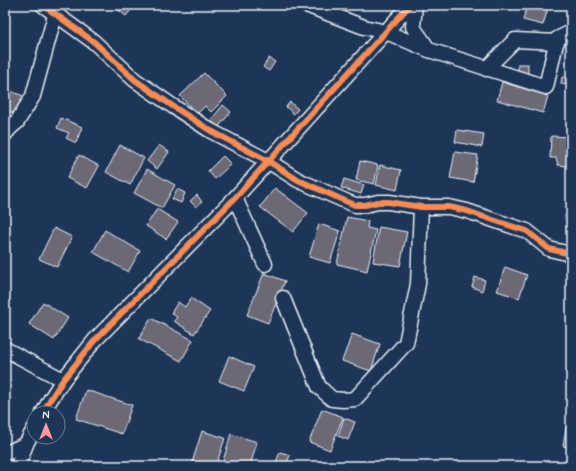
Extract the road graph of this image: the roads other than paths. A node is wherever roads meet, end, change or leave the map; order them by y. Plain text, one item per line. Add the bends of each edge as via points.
1 (43, 5) edge
2 (306, 5) edge
3 (410, 5) edge
4 (415, 5) edge
5 (55, 14) junction
6 (386, 32) junction
7 (571, 32) edge
8 (557, 42) junction
9 (429, 50) junction
10 (486, 69) junction
11 (5, 134) edge
12 (268, 161) junction
13 (234, 198) junction
14 (421, 207) junction
15 (571, 254) edge
16 (265, 264) dead end
17 (283, 298) dead end
18 (5, 348) edge
19 (63, 380) junction
20 (47, 405) edge
21 (26, 444) joint
22 (5, 452) edge
23 (18, 466) edge

1 - 5 street
2 - 6 street via 364,27
3 - 6 street
4 - 9 street via 413,27
5 - 11 street via 33,96 17,122
5 - 12 street via 94,42 135,80 174,107 211,132
6 - 9 street
6 - 12 street
7 - 8 street via 557,39
8 - 10 street via 515,40
8 - 10 street via 546,87
9 - 10 street
12 - 13 street
12 - 14 street via 298,180 355,205 389,202
13 - 16 street
13 - 19 street via 95,340
14 - 15 street via 449,207 467,211 527,231 550,249
14 - 17 street via 418,284 406,342 355,399 332,399 319,387
18 - 19 street
19 - 20 street
21 - 22 street
21 - 23 street

